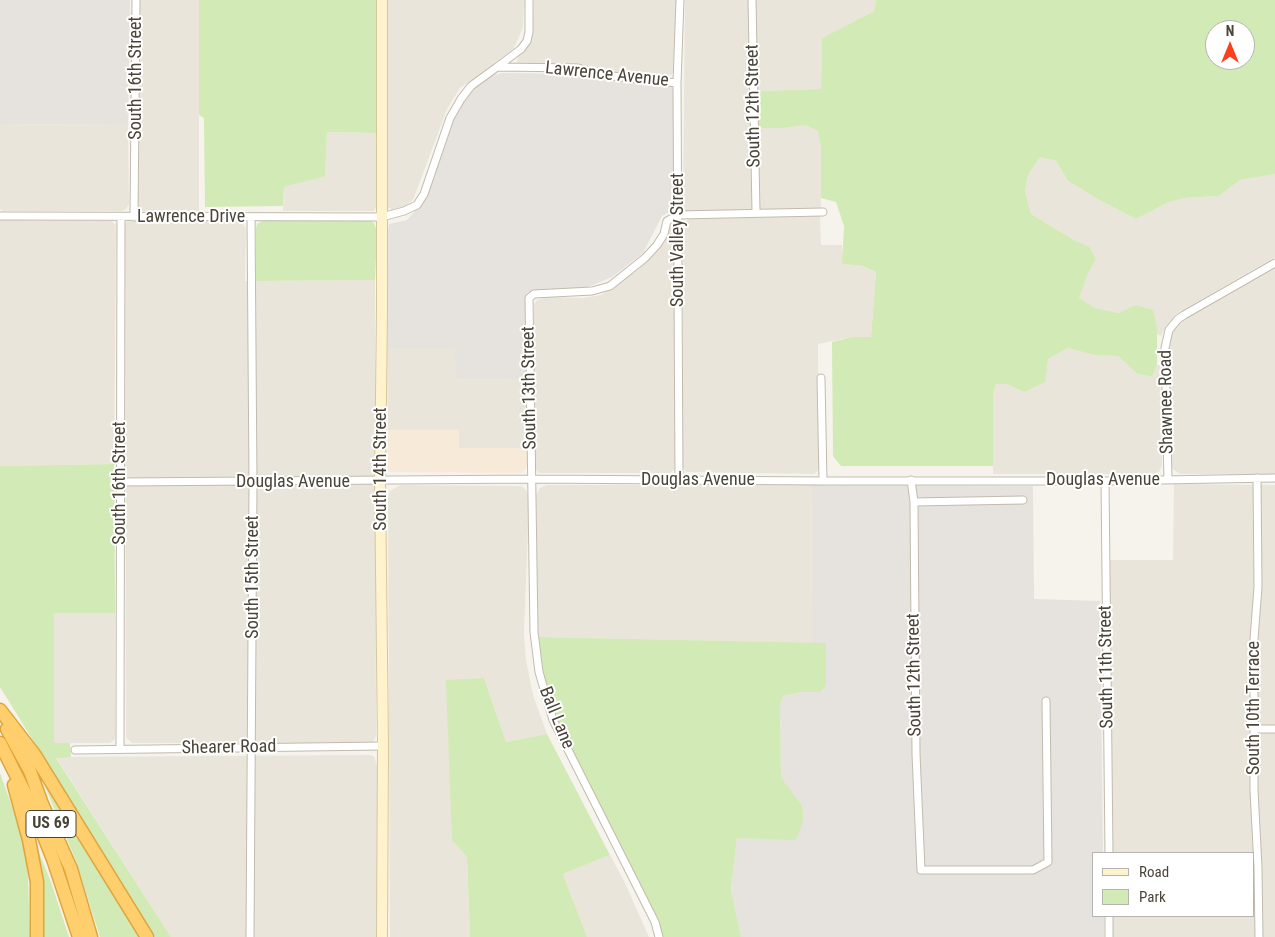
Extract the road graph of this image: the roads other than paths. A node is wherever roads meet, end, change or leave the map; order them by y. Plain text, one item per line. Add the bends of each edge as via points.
1 (136, 0) edge
2 (382, 0) edge
3 (529, 0) edge
4 (680, 0) edge
5 (752, 0) edge
6 (497, 67) junction
7 (677, 82) junction
8 (756, 212) junction
9 (823, 212) dead end
10 (678, 215) junction
11 (0, 216) edge
12 (121, 217) junction
13 (134, 217) junction
14 (251, 217) junction
15 (382, 217) junction
16 (1275, 263) edge
17 (821, 378) dead end
18 (1257, 478) junction
19 (1275, 478) edge
20 (532, 479) junction
21 (679, 480) junction
22 (911, 480) junction
23 (1105, 480) junction
24 (1168, 480) junction
25 (380, 481) junction
26 (823, 481) junction
27 (120, 482) junction
28 (253, 482) junction
29 (1023, 500) dead end
30 (914, 502) junction
31 (1046, 701) dead end
32 (0, 710) edge
33 (0, 716) edge
34 (1254, 729) junction
35 (1275, 729) edge
36 (0, 744) edge
37 (383, 746) junction
38 (252, 748) junction
39 (120, 749) junction
40 (75, 750) dead end
41 (6, 756) junction
42 (1109, 852) edge
43 (1109, 917) edge
44 (37, 937) edge
45 (79, 937) edge
46 (91, 937) edge
47 (147, 937) edge
48 (250, 937) edge
49 (382, 937) edge
50 (659, 937) edge
51 (1109, 937) edge
52 (1258, 937) edge

1 - 13 street, South 16th Street
2 - 15 street, South 14th Street
3 - 6 street via 527,41
4 - 7 street, South Valley Street
5 - 8 street, South 12th Street
6 - 7 street, Lawrence Avenue via 578,68 602,75
6 - 15 street via 471,86 461,99 450,118 424,194 417,205
7 - 10 street, South Valley Street
8 - 9 street
8 - 10 street
10 - 20 street, South 13th Street via 667,221 661,240 645,258 610,286 592,292 543,293 529,298
10 - 21 street, South Valley Street
11 - 12 street, Lawrence Drive
12 - 13 street, Lawrence Drive
12 - 27 street, South 16th Street
13 - 14 street, Lawrence Drive
14 - 15 street, Lawrence Drive
14 - 28 street, South 15th Street
15 - 25 street, South 14th Street
16 - 24 street, Shawnee Road via 1178,319 1170,330 1166,348
17 - 26 street
18 - 19 street, Douglas Avenue
18 - 24 street, Douglas Avenue
18 - 34 street, South 10th Terrace
20 - 21 street, Douglas Avenue
20 - 25 street, Douglas Avenue
20 - 50 street, Ball Lane via 534,632 539,672 553,720 655,922
21 - 26 street, Douglas Avenue
22 - 23 street, Douglas Avenue
22 - 26 street, Douglas Avenue
22 - 30 street, South 12th Street
23 - 24 street, Douglas Avenue
23 - 42 street, South 11th Street
25 - 28 street, Douglas Avenue
25 - 37 street, South 14th Street
27 - 28 street, Douglas Avenue
27 - 39 street, South 16th Street
28 - 38 street, South 15th Street
29 - 30 street
30 - 31 street, South 12th Street via 920,870 1033,870 1048,862
32 - 47 highway via 34,754
33 - 46 highway, US 69 via 30,771 71,869
34 - 35 street
34 - 52 street, South 10th Terrace
36 - 41 highway, US 69
37 - 38 street, Shearer Road
37 - 49 street, South 14th Street
38 - 39 street, Shearer Road
38 - 48 street, South 15th Street
39 - 40 street, Shearer Road
41 - 44 highway via 37,882
41 - 45 highway, US 69 via 53,859
43 - 51 street

